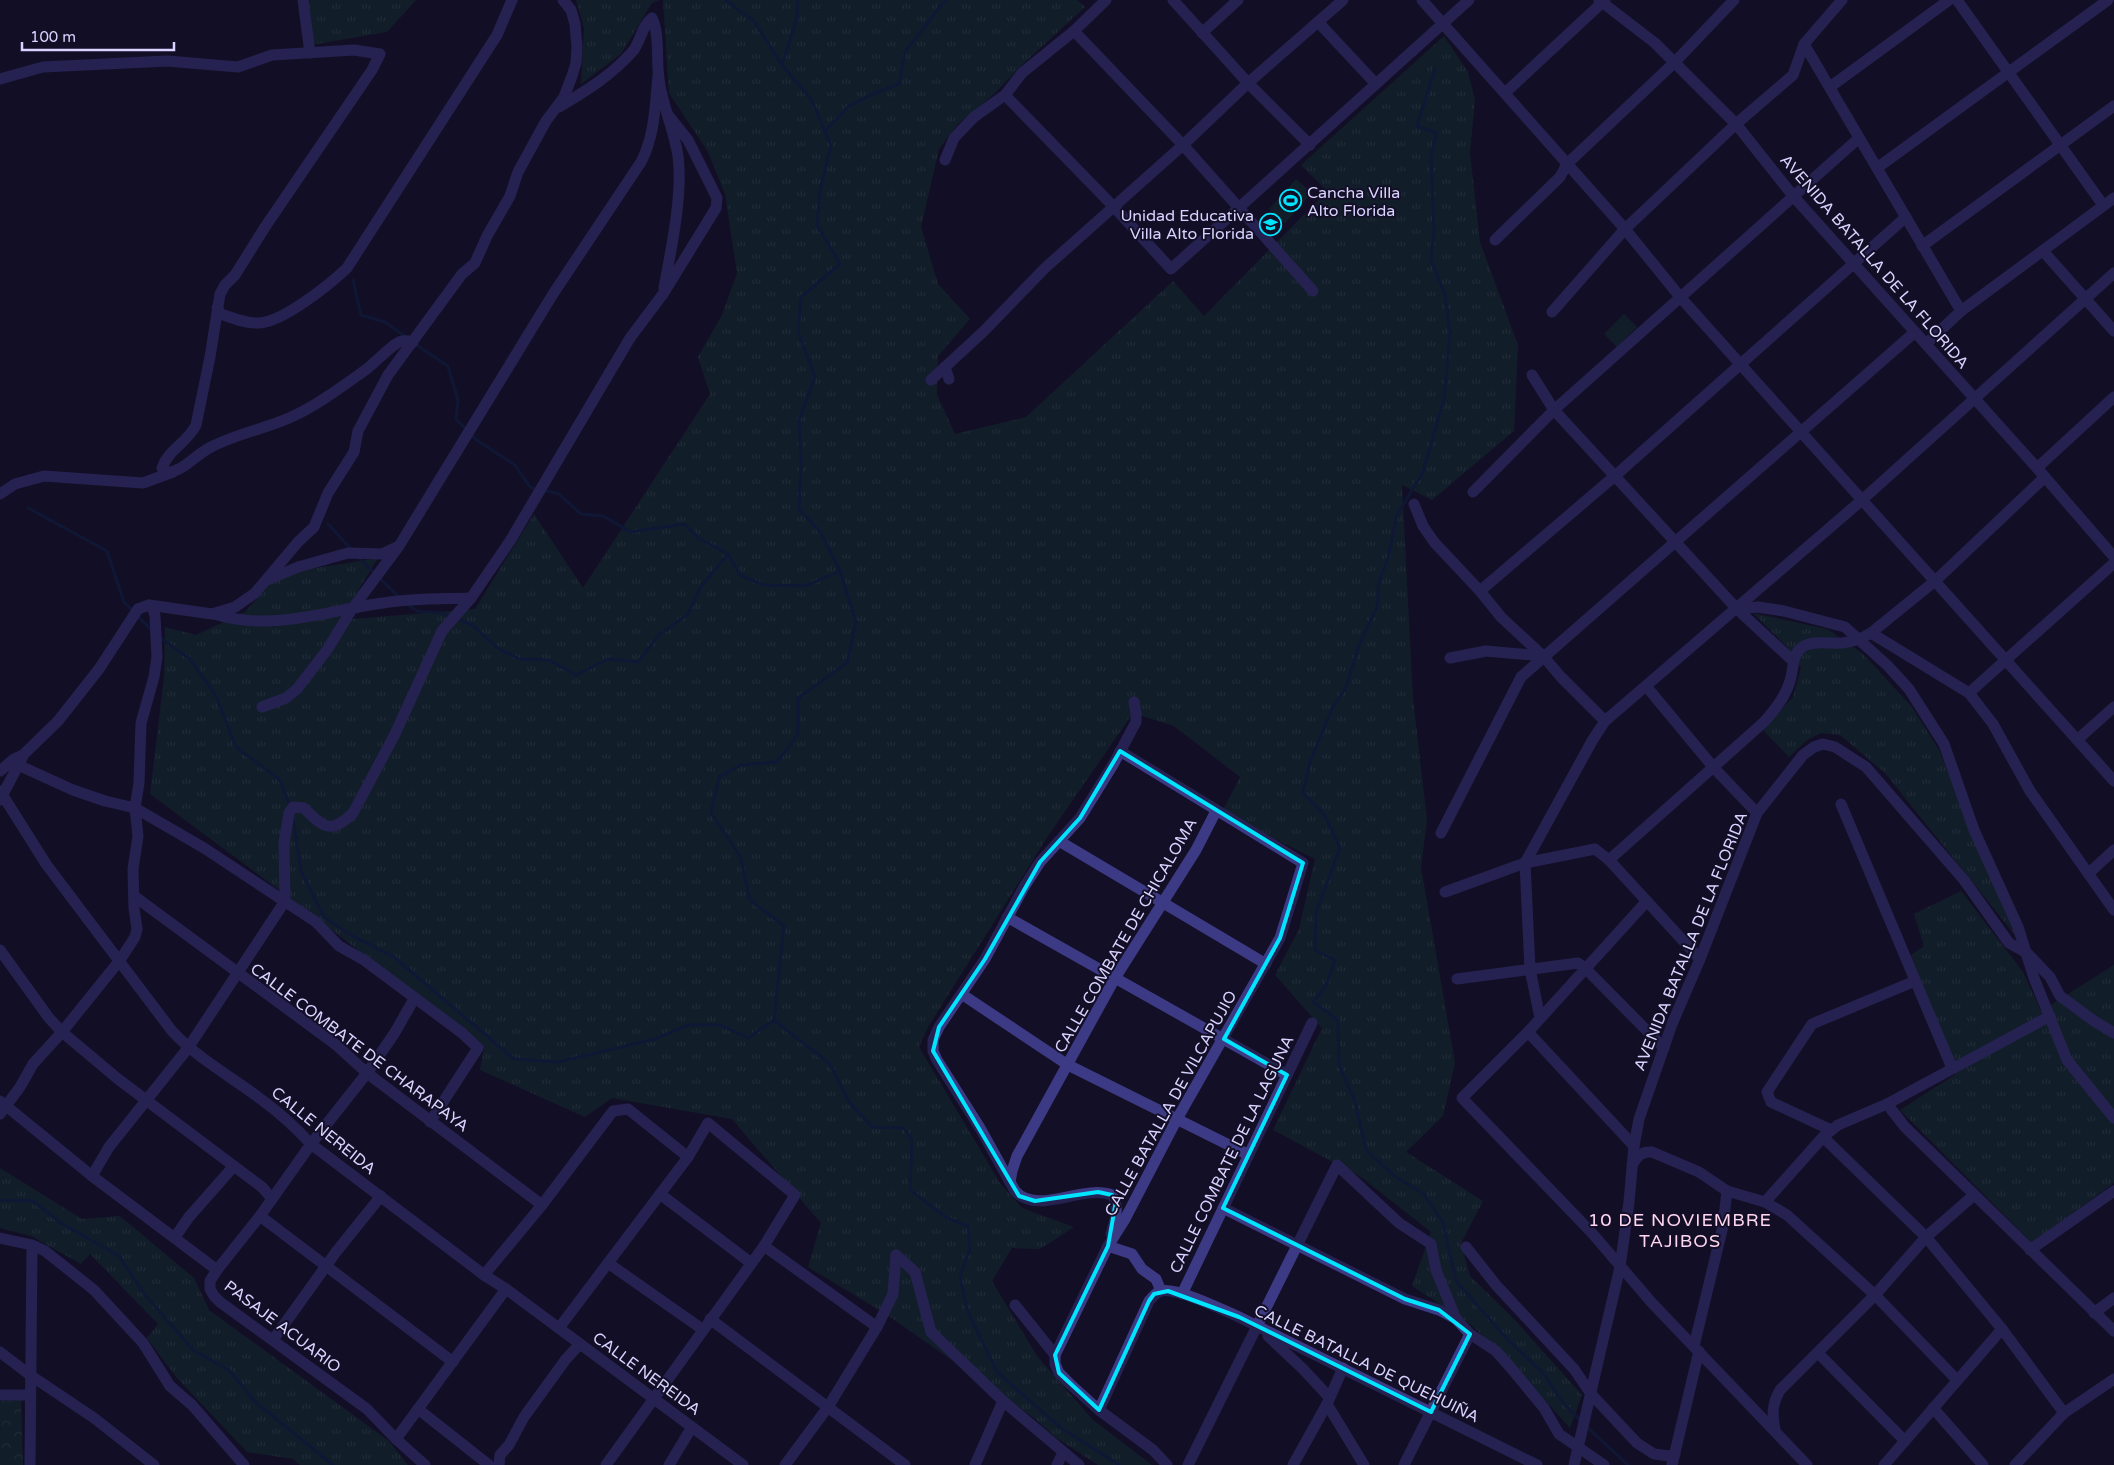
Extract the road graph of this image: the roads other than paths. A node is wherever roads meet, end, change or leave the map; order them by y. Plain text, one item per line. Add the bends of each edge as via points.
1 (303, 0) edge
2 (512, 0) edge
3 (563, 0) edge
4 (1106, 0) edge
5 (1173, 0) edge
6 (1238, 0) edge
7 (1343, 0) edge
8 (1422, 0) edge
9 (1469, 0) edge
10 (1734, 0) edge
11 (1842, 0) edge
12 (1949, 0) edge
13 (1957, 0) edge
14 (2108, 0) edge
15 (1603, 1) edge
16 (1318, 22) junction
17 (1443, 24) junction
18 (1074, 31) junction
19 (1202, 32) junction
20 (1804, 44) junction
21 (310, 53) junction
22 (1676, 62) junction
23 (2008, 72) junction
24 (658, 76) junction
25 (0, 79) edge
26 (1248, 83) junction
27 (1376, 84) junction
28 (1830, 87) junction
29 (1505, 93) junction
30 (1004, 95) junction
31 (2114, 106) edge
32 (554, 111) junction
33 (668, 115) junction
34 (1736, 124) junction
35 (1859, 138) junction
36 (1183, 145) junction
37 (1310, 145) junction
38 (2061, 146) junction
39 (945, 160) dead end
40 (1567, 164) junction
41 (1877, 168) junction
42 (1794, 197) junction
43 (2114, 198) edge
44 (2104, 205) junction
45 (1114, 207) junction
46 (1239, 209) junction
47 (1906, 218) junction
48 (1625, 229) junction
49 (1495, 240) dead end
50 (1922, 246) junction
51 (2043, 251) junction
52 (1854, 264) junction
53 (2114, 273) edge
54 (1313, 290) dead end
55 (663, 294) junction
56 (1681, 298) junction
57 (2085, 299) junction
58 (217, 308) junction
59 (1961, 311) junction
60 (1552, 312) dead end
61 (2114, 331) edge
62 (1916, 332) junction
63 (413, 342) junction
64 (1926, 344) junction
65 (1740, 364) junction
66 (945, 366) junction
67 (1532, 374) dead end
68 (950, 379) dead end
69 (930, 380) dead end
70 (2114, 397) edge
71 (1975, 399) junction
72 (1554, 410) junction
73 (1801, 432) junction
74 (173, 472) junction
75 (2041, 473) junction
76 (1616, 475) junction
77 (1473, 492) dead end
78 (0, 494) edge
79 (1862, 500) junction
80 (1414, 504) dead end
81 (1676, 542) junction
82 (399, 546) junction
83 (2114, 557) edge
84 (2114, 563) edge
85 (264, 581) junction
86 (1934, 581) junction
87 (1480, 591) junction
88 (472, 598) junction
89 (149, 606) junction
90 (352, 609) junction
91 (1737, 609) junction
92 (212, 614) junction
93 (1871, 633) junction
94 (1859, 640) junction
95 (1543, 656) junction
96 (1450, 658) dead end
97 (2005, 660) junction
98 (1793, 661) junction
99 (1646, 686) junction
100 (1969, 693) junction
101 (1134, 702) dead end
102 (262, 707) dead end
103 (2114, 707) edge
104 (1605, 721) junction
105 (2077, 740) junction
106 (1120, 751) junction
107 (24, 754) junction
108 (18, 765) junction
109 (1714, 768) junction
110 (0, 771) edge
111 (2114, 781) edge
112 (1, 795) edge
113 (1841, 804) dead end
114 (135, 808) junction
115 (1216, 811) junction
116 (1757, 813) junction
117 (1441, 833) dead end
118 (1059, 841) junction
119 (2114, 850) edge
120 (1609, 860) junction
121 (1524, 863) junction
122 (2090, 873) junction
123 (1445, 892) dead end
124 (134, 896) junction
125 (285, 901) junction
126 (1647, 901) junction
127 (1163, 903) junction
128 (2114, 910) edge
129 (1007, 918) junction
130 (0, 950) edge
131 (2028, 953) junction
132 (1700, 959) junction
133 (120, 960) junction
134 (1266, 964) junction
135 (1585, 968) junction
136 (1530, 969) junction
137 (238, 974) junction
138 (1115, 978) junction
139 (1457, 979) dead end
140 (1915, 981) junction
141 (963, 995) junction
142 (414, 999) junction
143 (2050, 1016) junction
144 (1540, 1018) junction
145 (1312, 1023) dead end
146 (62, 1032) junction
147 (1528, 1032) junction
148 (2114, 1033) edge
149 (1224, 1039) junction
150 (188, 1048) junction
151 (1664, 1048) junction
152 (1068, 1065) junction
153 (1952, 1068) junction
154 (367, 1073) junction
155 (1287, 1075) junction
156 (147, 1101) junction
157 (1887, 1104) junction
158 (1, 1107) edge
159 (2114, 1118) edge
160 (1177, 1119) junction
161 (430, 1122) junction
162 (1827, 1133) junction
163 (310, 1144) junction
164 (1634, 1146) junction
165 (1249, 1155) junction
166 (688, 1157) junction
167 (1632, 1164) junction
168 (234, 1166) junction
169 (92, 1176) junction
170 (1010, 1182) junction
171 (1727, 1191) junction
172 (2114, 1191) edge
173 (660, 1194) junction
174 (1974, 1195) junction
175 (381, 1196) junction
176 (272, 1199) junction
177 (1765, 1202) junction
178 (542, 1205) junction
179 (1223, 1208) junction
180 (260, 1216) junction
181 (175, 1236) junction
182 (1926, 1237) junction
183 (0, 1238) edge
184 (1298, 1244) junction
185 (32, 1245) junction
186 (764, 1246) junction
187 (1108, 1246) junction
188 (1466, 1247) dead end
189 (2030, 1250) junction
190 (608, 1263) junction
191 (751, 1263) junction
192 (328, 1267) junction
193 (1620, 1267) junction
194 (217, 1270) junction
195 (484, 1275) junction
196 (506, 1289) junction
197 (1161, 1291) junction
198 (1182, 1294) junction
199 (1875, 1295) junction
200 (2114, 1298) edge
201 (1015, 1305) dead end
202 (2094, 1313) junction
203 (710, 1319) junction
204 (1456, 1319) junction
205 (1257, 1326) junction
206 (559, 1328) junction
207 (877, 1328) junction
208 (2002, 1329) junction
209 (702, 1330) junction
210 (2114, 1331) edge
211 (1470, 1334) junction
212 (272, 1340) junction
213 (580, 1344) junction
214 (1697, 1349) junction
215 (0, 1352) edge
216 (1818, 1353) junction
217 (1054, 1355) junction
218 (453, 1362) junction
219 (1343, 1368) junction
220 (30, 1375) junction
221 (2114, 1379) edge
222 (1957, 1380) junction
223 (0, 1394) edge
224 (30, 1394) junction
225 (1591, 1394) junction
226 (653, 1398) junction
227 (1328, 1400) junction
228 (1003, 1401) junction
229 (828, 1407) junction
230 (1933, 1408) junction
231 (418, 1409) junction
232 (1099, 1410) junction
233 (1431, 1412) junction
234 (2064, 1412) junction
235 (692, 1427) junction
236 (1775, 1430) junction
237 (396, 1439) junction
238 (1905, 1441) junction
239 (1578, 1448) junction
240 (1063, 1453) junction
241 (1673, 1459) edge
242 (30, 1465) edge
243 (154, 1465) edge
244 (244, 1465) edge
245 (425, 1465) edge
246 (488, 1465) edge
247 (499, 1465) edge
248 (606, 1465) edge
249 (669, 1465) edge
250 (743, 1465) edge
251 (785, 1465) edge
252 (905, 1465) edge
253 (975, 1465) edge
254 (1057, 1465) edge
255 (1079, 1465) edge
256 (1167, 1465) edge
257 (1188, 1465) edge
258 (1293, 1465) edge
259 (1364, 1465) edge
260 (1404, 1465) edge
261 (1536, 1465) edge
262 (1574, 1465) edge
263 (1604, 1465) edge
264 (1807, 1465) edge
265 (1884, 1465) edge
266 (1983, 1465) edge
267 (2015, 1465) edge

1 - 21 street
2 - 58 street via 497,35 347,268 273,321 257,323 231,318 221,314
3 - 32 street via 572,10 575,24 576,63 564,97
4 - 18 street
5 - 19 street
6 - 19 street
7 - 16 street
8 - 17 street
9 - 17 street
10 - 22 street
11 - 20 street
12 - 28 street
13 - 23 street
14 - 23 street
15 - 22 street, AVENIDA BATALLA DE LA FLORIDA
15 - 29 street
16 - 26 street
16 - 27 street
17 - 27 street
17 - 29 street
18 - 30 street via 1022,73
18 - 36 street
19 - 26 street
20 - 28 street
20 - 34 street via 1793,75
21 - 25 street via 272,55 238,67 157,61 43,67
21 - 58 street via 354,50 380,54 235,276 225,285
22 - 34 street, AVENIDA BATALLA DE LA FLORIDA
22 - 40 street
23 - 38 street
23 - 41 street
24 - 32 street via 656,26 652,18 635,48 615,70
24 - 33 street via 662,102
24 - 82 street via 652,133 641,162 553,294
26 - 36 street
26 - 37 street
27 - 37 street
28 - 35 street
29 - 40 street
30 - 39 street via 974,117 954,138
30 - 45 street
31 - 38 street
32 - 63 street via 518,172 510,196 475,264 462,274
33 - 55 street via 678,158 678,190
33 - 55 street via 688,140 717,198 716,208
34 - 42 street, AVENIDA BATALLA DE LA FLORIDA
34 - 48 street
35 - 41 street
35 - 42 street
36 - 45 street
36 - 46 street
37 - 46 street
38 - 44 street
38 - 50 street
40 - 48 street
40 - 49 street via 1560,177
41 - 47 street
42 - 52 street, AVENIDA BATALLA DE LA FLORIDA
42 - 56 street
43 - 44 street
44 - 51 street
45 - 46 street via 1172,269
45 - 66 street via 1045,268
46 - 54 street
47 - 50 street
47 - 52 street
48 - 56 street
48 - 60 street
50 - 59 street
51 - 57 street
51 - 59 street
52 - 62 street, AVENIDA BATALLA DE LA FLORIDA
52 - 65 street
53 - 57 street
55 - 88 street via 630,338 510,541
56 - 65 street
56 - 72 street
57 - 61 street
57 - 71 street
58 - 74 street via 196,425 191,435 164,461 162,468 166,473
59 - 64 street
62 - 64 street, AVENIDA BATALLA DE LA FLORIDA
62 - 73 street
63 - 74 street via 403,340 396,343 377,362 313,405 209,448
63 - 85 street via 372,403 358,432 354,452 328,493 314,527
64 - 71 street, AVENIDA BATALLA DE LA FLORIDA
65 - 73 street
65 - 76 street
66 - 68 street
66 - 69 street
67 - 72 street
70 - 75 street
71 - 75 street, AVENIDA BATALLA DE LA FLORIDA
71 - 79 street
72 - 76 street
72 - 77 street
73 - 79 street
73 - 81 street
74 - 78 street via 143,482 44,476 15,484
75 - 83 street, AVENIDA BATALLA DE LA FLORIDA
75 - 86 street
76 - 81 street
76 - 87 street
79 - 86 street
79 - 91 street
80 - 87 street via 1434,542
81 - 91 street
81 - 95 street
82 - 85 street via 382,554 348,552
82 - 90 street
84 - 97 street
85 - 92 street via 235,608
86 - 93 street
86 - 97 street
87 - 95 street via 1501,617
88 - 90 street via 401,600
88 - 125 street via 442,631 395,734 353,813 343,823 324,826 304,808 293,807 289,813 284,843
89 - 92 street
89 - 107 street via 138,610 99,669 58,721
89 - 114 street via 154,609 157,657 141,724 140,783
90 - 92 street via 270,623 233,620
90 - 102 street via 328,650 296,689 286,698
91 - 94 street via 1758,607 1784,611 1845,627
91 - 98 street
91 - 99 street
93 - 94 street
93 - 100 street
94 - 98 street via 1808,645
94 - 131 street via 1909,689 1944,744 1974,830
95 - 96 street via 1486,651
95 - 104 street
95 - 117 street via 1521,677
97 - 100 street
97 - 105 street
98 - 109 street via 1788,689 1778,706
99 - 104 street
99 - 109 street
100 - 122 street via 1993,724 2030,791
101 - 106 street via 1136,722
103 - 105 street
104 - 121 street
105 - 111 street
106 - 115 street
106 - 118 street via 1080,818
107 - 108 street
107 - 110 street
108 - 112 street
108 - 114 street via 73,790
109 - 116 street
109 - 120 street
112 - 133 street, CALLE NEREIDA via 46,864
113 - 140 street
114 - 124 street via 138,836 133,869
114 - 125 street
115 - 127 street, CALLE COMBATE DE CHICALOMA
115 - 134 street, CALLE BATALLA DE VILCAPUJIO via 1303,864 1280,938
116 - 131 street, AVENIDA BATALLA DE LA FLORIDA via 1803,755 1823,744 1834,747 1866,767 1964,880 2009,943
116 - 132 street, AVENIDA BATALLA DE LA FLORIDA
118 - 127 street
118 - 129 street via 1040,862
119 - 122 street
120 - 121 street via 1595,849
120 - 126 street
121 - 123 street
121 - 136 street
122 - 128 street
124 - 133 street via 137,929
124 - 137 street, CALLE COMBATE DE CHARAPAYA
125 - 137 street
125 - 142 street via 316,922 340,946 364,960
126 - 132 street
126 - 135 street
127 - 134 street
127 - 138 street, CALLE COMBATE DE CHICALOMA
129 - 138 street
129 - 141 street
130 - 146 street
131 - 143 street via 2034,978
131 - 148 street, AVENIDA BATALLA DE LA FLORIDA via 2050,977 2060,996
132 - 151 street, AVENIDA BATALLA DE LA FLORIDA
133 - 146 street
133 - 150 street, CALLE NEREIDA
134 - 149 street, CALLE BATALLA DE VILCAPUJIO
135 - 136 street via 1578,963
135 - 144 street
135 - 151 street
136 - 139 street
136 - 144 street
137 - 150 street
137 - 154 street, CALLE COMBATE DE CHARAPAYA via 335,1044
138 - 149 street
138 - 152 street, CALLE COMBATE DE CHICALOMA
140 - 153 street
140 - 162 street via 1812,1024 1767,1092 1772,1102
141 - 152 street
141 - 170 street via 939,1027 933,1040 933,1050
142 - 154 street, PASAJE ACUARIO
142 - 161 street via 478,1048
143 - 153 street
143 - 159 street via 2067,1060
144 - 147 street
145 - 155 street, CALLE COMBATE DE LA LAGUNA
146 - 156 street
146 - 158 street
147 - 164 street
147 - 193 street via 1462,1098 1592,1233
149 - 155 street
149 - 160 street, CALLE BATALLA DE VILCAPUJIO
150 - 156 street
150 - 163 street, CALLE NEREIDA via 262,1100
151 - 164 street, AVENIDA BATALLA DE LA FLORIDA via 1639,1119
152 - 160 street
152 - 170 street, CALLE COMBATE DE CHICALOMA via 1017,1156
153 - 157 street
154 - 161 street, CALLE COMBATE DE CHARAPAYA
154 - 163 street, PASAJE ACUARIO
155 - 165 street, CALLE COMBATE DE LA LAGUNA
156 - 168 street
156 - 169 street via 109,1147
157 - 162 street
157 - 174 street via 1905,1127
158 - 169 street
160 - 165 street
160 - 187 street, CALLE BATALLA DE VILCAPUJIO
161 - 178 street, CALLE COMBATE DE CHARAPAYA
162 - 177 street
162 - 182 street
163 - 175 street, CALLE NEREIDA
163 - 176 street, PASAJE ACUARIO
164 - 167 street, AVENIDA BATALLA DE LA FLORIDA
165 - 179 street, CALLE COMBATE DE LA LAGUNA
166 - 173 street
166 - 178 street via 628,1109 613,1111
166 - 186 street via 708,1123 794,1195
167 - 171 street via 1639,1154 1652,1152 1699,1172
167 - 193 street, AVENIDA BATALLA DE LA FLORIDA
168 - 176 street
168 - 181 street
169 - 181 street
170 - 187 street via 1019,1196 1035,1201 1098,1192 1112,1195 1116,1200 1116,1210
171 - 177 street
171 - 214 street via 1723,1226
172 - 189 street
173 - 190 street
173 - 191 street
174 - 182 street
174 - 189 street
175 - 192 street via 336,1252
175 - 195 street, CALLE NEREIDA
176 - 180 street, PASAJE ACUARIO
177 - 199 street via 1787,1214
178 - 195 street
179 - 184 street
179 - 198 street, CALLE COMBATE DE LA LAGUNA
180 - 192 street
180 - 194 street, PASAJE ACUARIO
181 - 194 street
182 - 199 street
182 - 208 street
183 - 185 street
184 - 204 street via 1405,1299
184 - 204 street via 1337,1165 1399,1223 1431,1244 1436,1270
184 - 205 street
185 - 220 street
185 - 244 street via 45,1251 94,1290 143,1343 170,1386 192,1405
186 - 191 street
186 - 207 street
187 - 197 street via 1132,1254 1142,1269 1156,1279
187 - 217 street, CALLE BATALLA DE VILCAPUJIO
188 - 225 street via 1496,1285 1574,1369
189 - 202 street
190 - 206 street
190 - 209 street
191 - 203 street
192 - 212 street
192 - 218 street
193 - 214 street
193 - 225 street, AVENIDA BATALLA DE LA FLORIDA
194 - 212 street, PASAJE ACUARIO via 210,1281 214,1296
195 - 196 street, CALLE NEREIDA
196 - 206 street, CALLE NEREIDA
196 - 218 street
197 - 198 street, CALLE COMBATE DE LA LAGUNA
197 - 232 street, CALLE COMBATE DE LA LAGUNA via 1150,1301
198 - 205 street, CALLE BATALLA DE QUEHUIÑA
199 - 216 street
199 - 222 street
200 - 202 street
201 - 217 street
202 - 210 street
203 - 209 street
203 - 229 street
204 - 211 street
205 - 219 street, CALLE BATALLA DE QUEHUIÑA
205 - 227 street via 1303,1368
205 - 257 street
206 - 213 street, CALLE NEREIDA
207 - 228 street via 893,1294 896,1256 914,1272 931,1332
207 - 229 street
208 - 222 street
208 - 234 street
209 - 226 street
211 - 233 street
211 - 239 street via 1496,1352 1544,1408 1559,1434
212 - 237 street, PASAJE ACUARIO via 367,1409
213 - 226 street, CALLE NEREIDA
213 - 247 street via 524,1417 500,1455
214 - 236 street
214 - 241 street
215 - 220 street
216 - 236 street via 1780,1390 1773,1402
216 - 238 street
217 - 232 street via 1059,1373
218 - 231 street
219 - 227 street
219 - 233 street, CALLE BATALLA DE QUEHUIÑA
220 - 224 street
220 - 243 street via 94,1418
221 - 234 street
222 - 230 street
223 - 224 street
224 - 242 street
225 - 239 street, AVENIDA BATALLA DE LA FLORIDA
225 - 241 street via 1637,1443
226 - 235 street, CALLE NEREIDA
226 - 248 street
227 - 258 street
227 - 259 street
228 - 240 street
228 - 253 street
229 - 251 street
229 - 252 street
230 - 238 street
230 - 266 street
231 - 237 street
231 - 246 street
232 - 256 street via 1153,1450
233 - 260 street
233 - 261 street, CALLE BATALLA DE QUEHUIÑA
234 - 267 street
235 - 249 street
235 - 250 street, CALLE NEREIDA
236 - 264 street
237 - 245 street, PASAJE ACUARIO
238 - 265 street
239 - 262 street, AVENIDA BATALLA DE LA FLORIDA
239 - 263 street
240 - 254 street
240 - 255 street

